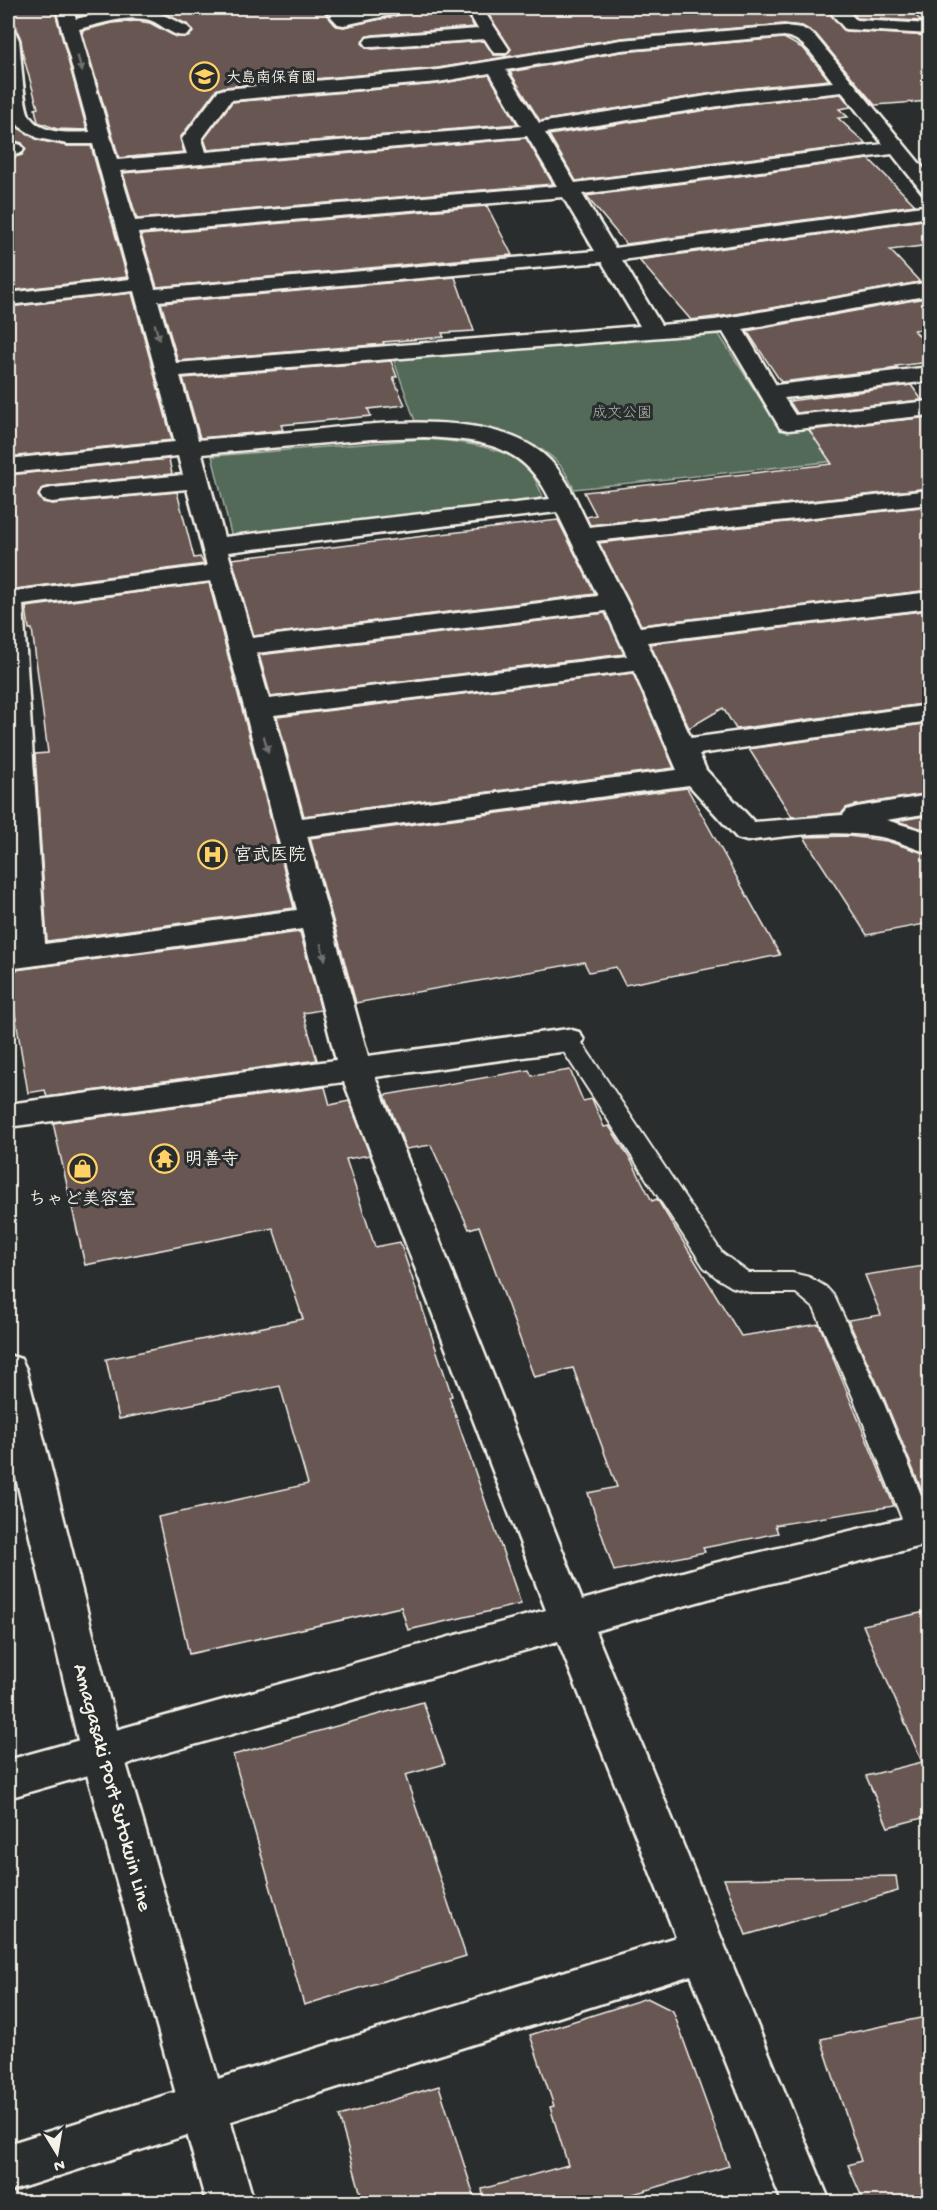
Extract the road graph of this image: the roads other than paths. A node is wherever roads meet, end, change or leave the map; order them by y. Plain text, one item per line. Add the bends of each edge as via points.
1 (332, 8) edge
2 (398, 8) edge
3 (474, 8) edge
4 (836, 8) edge
5 (771, 15) dead end
6 (67, 16) edge
7 (360, 18) junction
8 (930, 29) edge
9 (182, 31) dead end
10 (784, 31) junction
11 (8, 33) edge
12 (490, 33) junction
13 (373, 42) junction
14 (502, 65) junction
15 (394, 81) junction
16 (848, 86) junction
17 (533, 130) junction
18 (896, 148) junction
19 (106, 152) junction
20 (199, 159) junction
21 (930, 189) edge
22 (570, 190) junction
23 (930, 211) edge
24 (127, 228) junction
25 (608, 255) junction
26 (930, 288) edge
27 (145, 290) junction
28 (8, 299) edge
29 (729, 324) junction
30 (654, 331) junction
31 (167, 370) junction
32 (930, 374) edge
33 (769, 393) junction
34 (930, 408) edge
35 (188, 447) junction
36 (8, 466) edge
37 (197, 481) junction
38 (52, 495) dead end
39 (930, 497) edge
40 (566, 504) junction
41 (582, 536) junction
42 (218, 559) junction
43 (930, 600) edge
44 (614, 602) junction
45 (631, 636) junction
46 (241, 647) junction
47 (643, 662) junction
48 (257, 709) junction
49 (930, 713) edge
50 (682, 748) junction
51 (696, 776) junction
52 (930, 804) edge
53 (803, 825) junction
54 (289, 829) junction
55 (930, 844) edge
56 (313, 918) junction
57 (19, 958) edge
58 (568, 1040) joint
59 (355, 1069) junction
60 (8, 1116) edge
61 (8, 1369) edge
62 (925, 1529) edge
63 (572, 1620) junction
64 (102, 1753) junction
65 (8, 1779) edge
66 (704, 1950) junction
67 (203, 2107) junction
68 (8, 2168) edge
69 (230, 2202) edge
70 (806, 2202) edge

1 - 7 street via 344,20
2 - 7 street
3 - 12 street
4 - 8 street via 851,25
5 - 10 street
6 - 9 street via 149,13
6 -> 19 street
7 - 13 street
10 - 14 street via 621,45
10 - 16 street via 804,35
11 - 19 street via 23,121 49,136
12 - 13 street
12 - 14 street
13 - 15 street
14 - 15 street
14 - 17 street
15 - 20 street via 225,95 192,140
16 - 17 street via 738,97
16 - 18 street
17 - 20 street
17 - 22 street
18 - 21 street
18 - 22 street
19 - 20 street
19 - 24 street
22 - 24 street
22 - 25 street
23 - 25 street
24 - 27 street
25 - 27 street
25 - 30 street
26 - 29 street
27 - 28 street
27 -> 31 street
29 - 30 street
29 - 33 street
30 - 31 street
31 - 35 street
32 - 33 street
33 - 34 street via 788,423
35 - 36 street
35 - 37 street
35 - 40 street via 376,432 439,431 476,436 502,442 542,463
37 - 38 street
37 - 42 street
39 - 41 street
40 - 41 street
40 - 42 street
41 - 44 street
42 - 46 street
42 - 57 street via 10,599
43 - 45 street
44 - 45 street
44 - 46 street
45 - 47 street
46 - 48 street
47 - 48 street
47 - 50 street
48 -> 54 street
49 - 50 street
50 - 51 street
51 - 53 street via 747,832
51 - 54 street
52 - 53 street
53 - 55 street via 853,823 908,834
54 - 56 street
56 - 57 street
56 -> 59 street
58 - 59 street
58 - 62 lane via 712,1260 725,1273 751,1282 804,1284 825,1303
59 - 60 street
59 - 63 street
61 - 64 street, Amagasaki Port Sutokuin Line
62 - 63 street via 715,1580
63 - 64 street
63 - 66 street
64 - 65 street
64 - 67 street, Amagasaki Port Sutokuin Line
66 - 67 street
66 - 70 street
67 - 68 street
67 - 69 street, Amagasaki Port Sutokuin Line

